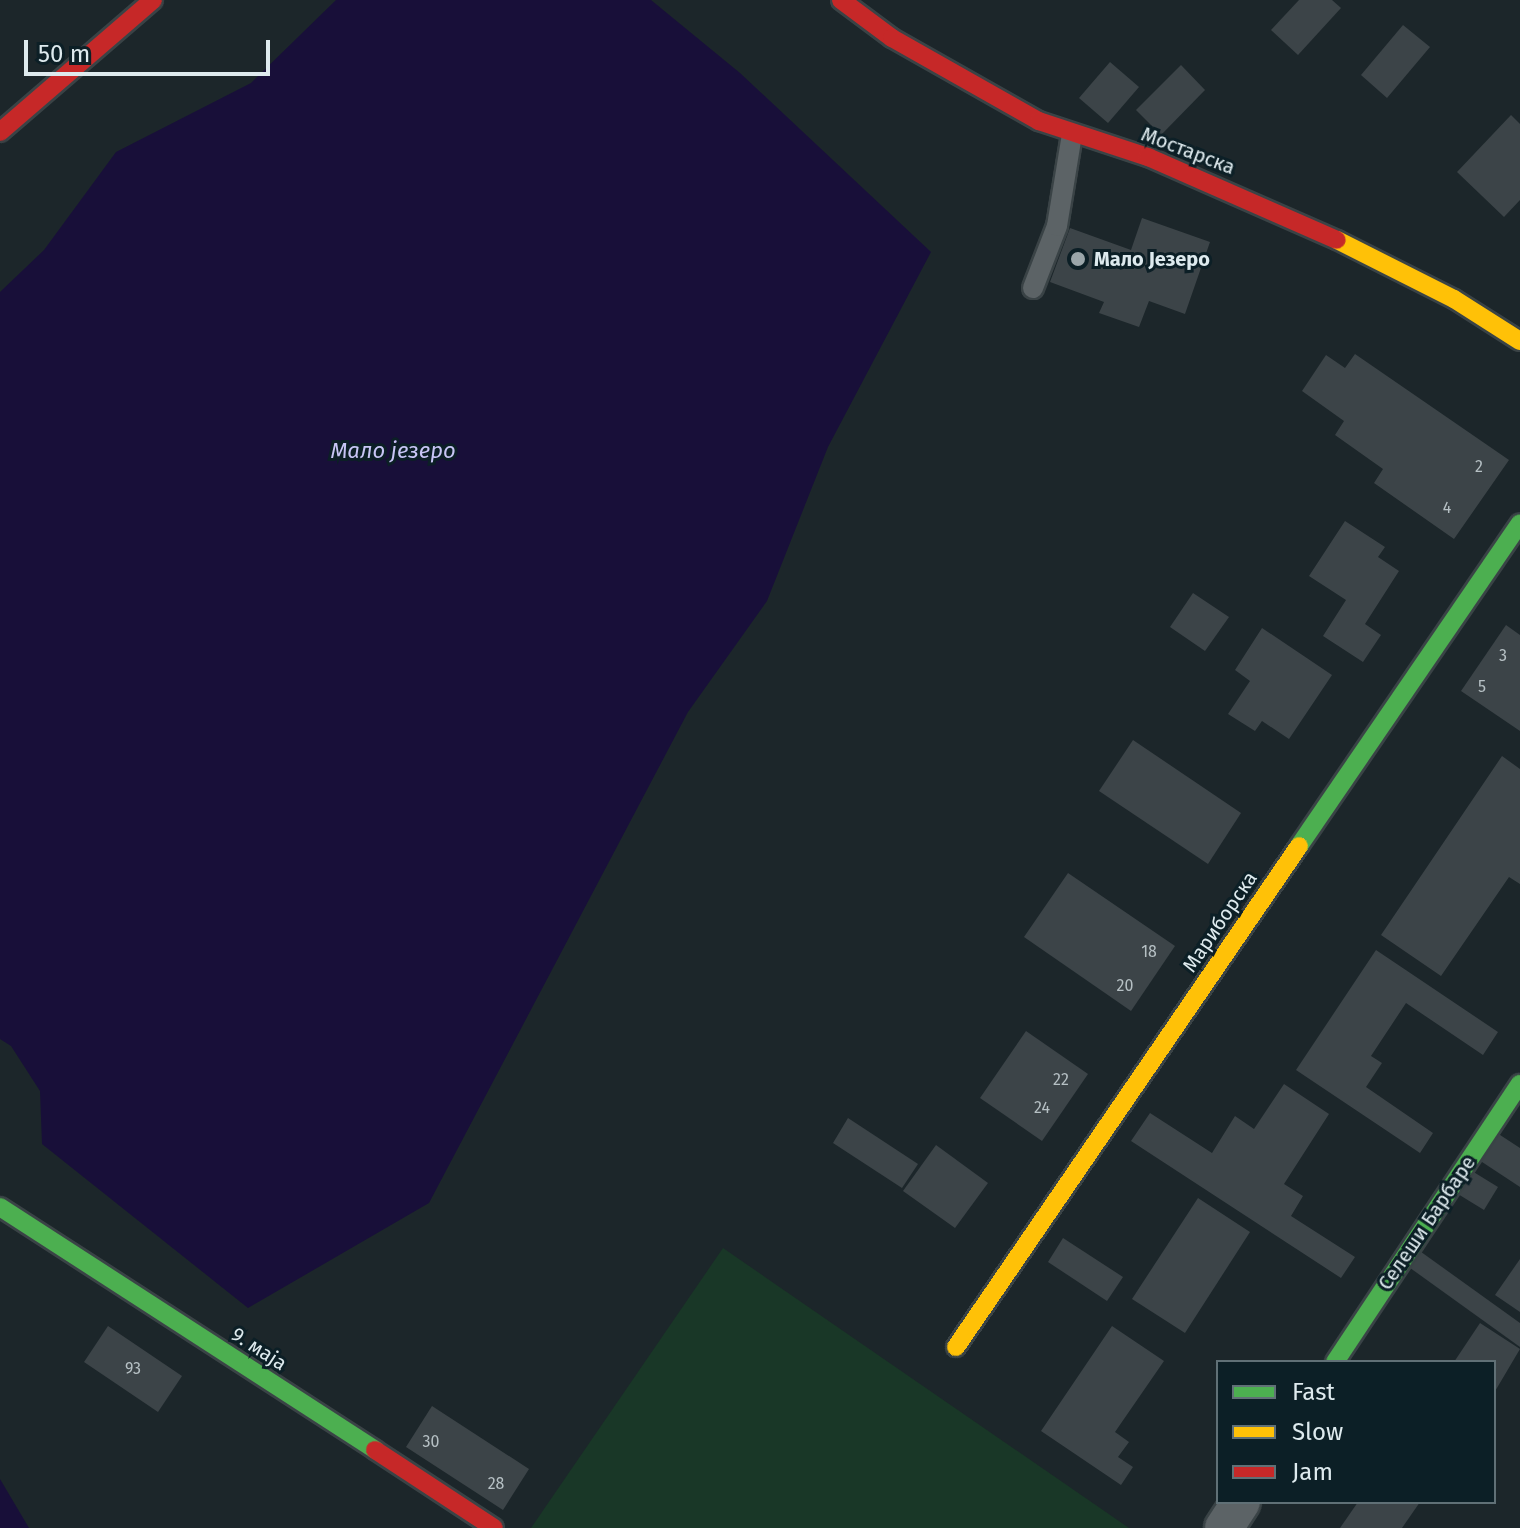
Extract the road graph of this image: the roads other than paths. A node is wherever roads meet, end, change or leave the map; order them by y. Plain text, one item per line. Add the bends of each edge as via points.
1 (153, 0) edge
2 (841, 0) edge
3 (0, 132) edge
4 (1072, 134) junction
5 (1033, 288) dead end
6 (1520, 341) edge
7 (1520, 523) edge
8 (1520, 1084) edge
9 (0, 1207) edge
10 (956, 1347) dead end
11 (1336, 1360) edge
12 (1240, 1504) edge
13 (494, 1528) edge
14 (1224, 1528) edge

1 - 3 street
2 - 4 street, Мостарска via 892,38 981,91
4 - 5 lane via 1057,226
4 - 6 street, Мостарска via 1148,157 1312,227 1454,299
7 - 10 street, Мариборска
8 - 11 street, Селеши Барбаре
9 - 13 street, 9. маја
12 - 14 street

